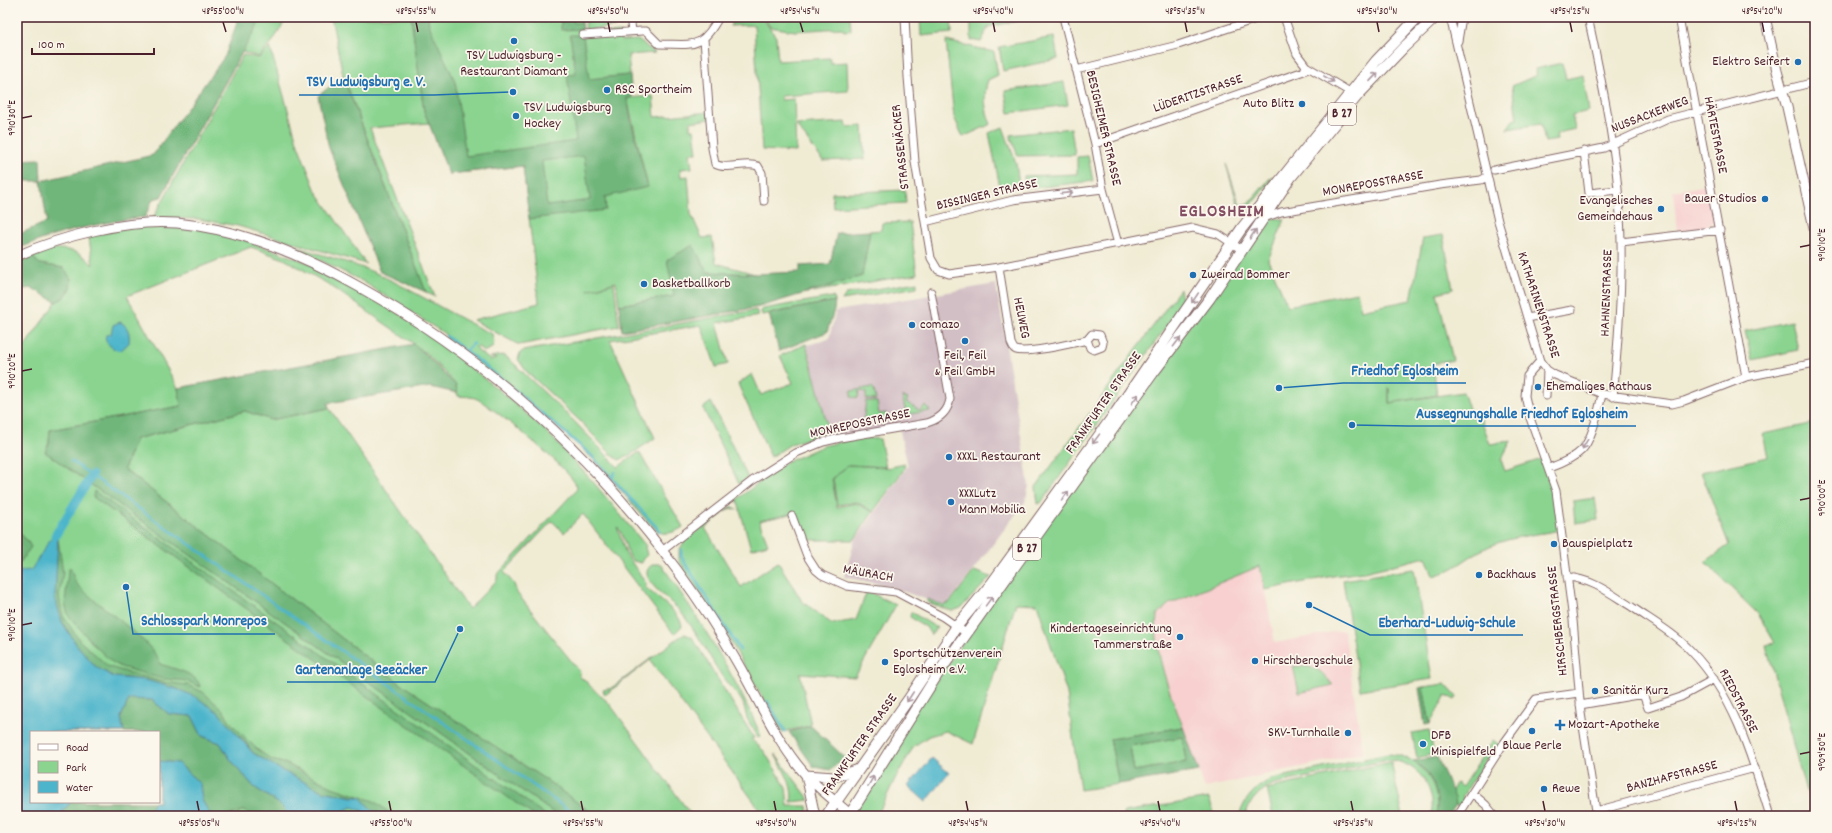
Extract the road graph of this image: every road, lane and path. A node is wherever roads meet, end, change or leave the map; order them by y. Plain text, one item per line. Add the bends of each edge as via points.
1 (630, 17) edge
2 (719, 17) edge
3 (905, 17) edge
4 (1063, 17) edge
5 (1262, 17) edge
6 (1284, 17) edge
7 (1418, 17) edge
8 (1436, 17) edge
9 (1450, 17) edge
10 (1462, 17) edge
11 (1588, 17) edge
12 (1679, 17) edge
13 (1765, 17) edge
14 (632, 31) junction
15 (583, 35) dead end
16 (704, 39) junction
17 (1458, 45) junction
18 (1306, 66) junction
19 (1076, 70) junction
20 (1815, 82) edge
21 (1783, 90) junction
22 (1350, 92) junction
23 (1698, 110) junction
24 (1095, 144) junction
25 (1612, 144) junction
26 (1584, 151) junction
27 (1494, 170) dead end
28 (1487, 177) junction
29 (1103, 189) junction
30 (1618, 190) junction
31 (764, 201) dead end
32 (1264, 218) junction
33 (925, 222) junction
34 (1720, 230) junction
35 (1815, 232) edge
36 (1621, 242) junction
37 (1232, 243) junction
38 (1118, 244) junction
39 (1242, 250) junction
40 (17, 256) edge
41 (999, 267) junction
42 (931, 292) dead end
43 (1572, 310) dead end
44 (1527, 318) junction
45 (1087, 340) dead end
46 (1540, 361) junction
47 (1815, 363) edge
48 (1547, 370) junction
49 (1746, 377) junction
50 (1602, 394) junction
51 (1546, 396) dead end
52 (1613, 397) junction
53 (1549, 468) junction
54 (792, 516) dead end
55 (662, 551) junction
56 (1568, 576) junction
57 (957, 626) junction
58 (966, 633) junction
59 (1714, 679) junction
60 (1579, 693) junction
61 (1580, 705) junction
62 (1755, 768) junction
63 (859, 769) junction
64 (806, 775) junction
65 (1472, 793) junction
66 (836, 802) junction
67 (1595, 813) edge
68 (850, 815) edge
69 (815, 816) edge
70 (826, 816) edge
71 (1457, 816) edge
72 (1495, 816) edge
73 (1770, 816) edge

1 - 14 street
2 - 16 street
3 - 33 street, STRASSENÄCKER via 915,162
4 - 19 street, BESIGHEIMER STRASSE
5 - 19 street via 1178,45
6 - 18 street via 1297,54
7 - 22 main road, FRANKFURTER STRASSE / B 27 via 1376,60
32 -> 8 main road, FRANKFURTER STRASSE / B 27 via 1291,177 1358,95
9 - 17 street, KATHARINENSTRASSE
10 - 17 street, KATHARINENSTRASSE
11 - 25 street, HAHNENSTRASSE
12 - 23 street, HÄRTESTRASSE
13 - 21 main road
14 - 15 street
14 - 16 street via 646,32 659,44 697,43
16 - 31 street via 715,164 758,166 762,173
17 - 28 street, KATHARINENSTRASSE
18 -> 22 street
18 - 24 street, LÜDERITZSTRASSE via 1304,71
19 - 24 street, BESIGHEIMER STRASSE
20 - 21 street, NUSSACKERWEG
21 - 23 street, NUSSACKERWEG
21 - 35 main road
22 - 37 main road, FRANKFURTER STRASSE / B 27
23 - 25 street, NUSSACKERWEG via 1668,119
23 - 34 street, HÄRTESTRASSE
24 - 29 street, BESIGHEIMER STRASSE
25 - 26 street, NUSSACKERWEG
25 - 30 street, HAHNENSTRASSE
26 - 27 street, NUSSACKERWEG
26 - 30 street via 1589,193
28 - 32 street, MONREPOSSTRASSE via 1281,212
28 - 44 street, KATHARINENSTRASSE
33 -> 29 street, BISSINGER STRASSE via 1022,198
29 - 38 street, BESIGHEIMER STRASSE
30 - 36 street, HAHNENSTRASSE
39 -> 32 main road, FRANKFURTER STRASSE / B 27
33 - 41 street, STRASSENÄCKER via 931,258 938,270 950,274
34 - 36 street
34 - 49 street, HÄRTESTRASSE
36 - 52 street, HAHNENSTRASSE via 1618,354
37 - 38 street via 1218,234 1193,228
37 - 39 street
37 -> 57 main road, FRANKFURTER STRASSE / B 27 via 1036,524
38 - 41 street
58 -> 39 main road, FRANKFURTER STRASSE / B 27 via 1210,298
40 - 55 main road via 49,243 88,232 162,223 210,228 250,237 288,251 329,270 390,304 472,360 556,430 626,504
41 - 45 street, HEUWEG via 1013,348 1033,350
42 - 55 street, MONREPOSSTRASSE via 950,399 943,415 928,423 840,438 796,453 752,481
43 - 44 street
44 - 46 street, KATHARINENSTRASSE
46 - 48 street, KATHARINENSTRASSE
46 - 53 street, HIRSCHBERGSTRASSE via 1527,376 1525,396 1530,418
47 - 49 street, KATHARINENSTRASSE
48 - 50 street, KATHARINENSTRASSE
48 - 51 street
49 - 52 street, KATHARINENSTRASSE via 1672,404
50 - 52 street, KATHARINENSTRASSE
50 -> 53 street via 1581,451
53 - 56 street, HIRSCHBERGSTRASSE via 1556,491
54 - 57 street, MÄURACH via 806,556 822,575 847,586 896,592
55 - 64 main road via 716,628 779,738
56 - 59 street, RIEDSTRASSE via 1593,583 1672,634 1690,650
56 - 60 street, HIRSCHBERGSTRASSE
57 - 58 street, MÄURACH
57 -> 63 main road, FRANKFURTER STRASSE / B 27
68 -> 58 main road, FRANKFURTER STRASSE / B 27 via 918,704
59 - 61 street via 1680,697 1648,708 1643,694
59 - 62 street, RIEDSTRASSE via 1736,719
60 - 61 street, HIRSCHBERGSTRASSE
60 - 65 street via 1536,699
61 - 67 street, HIRSCHBERGSTRASSE
62 - 67 street, BANZHAFSTRASSE
62 - 73 street, RIEDSTRASSE
63 - 64 main road via 834,777
63 - 66 main road, FRANKFURTER STRASSE / B 27
64 - 66 main road
64 - 69 main road
65 - 71 street
65 - 72 street
66 - 68 main road
66 - 70 main road, FRANKFURTER STRASSE / B 27

